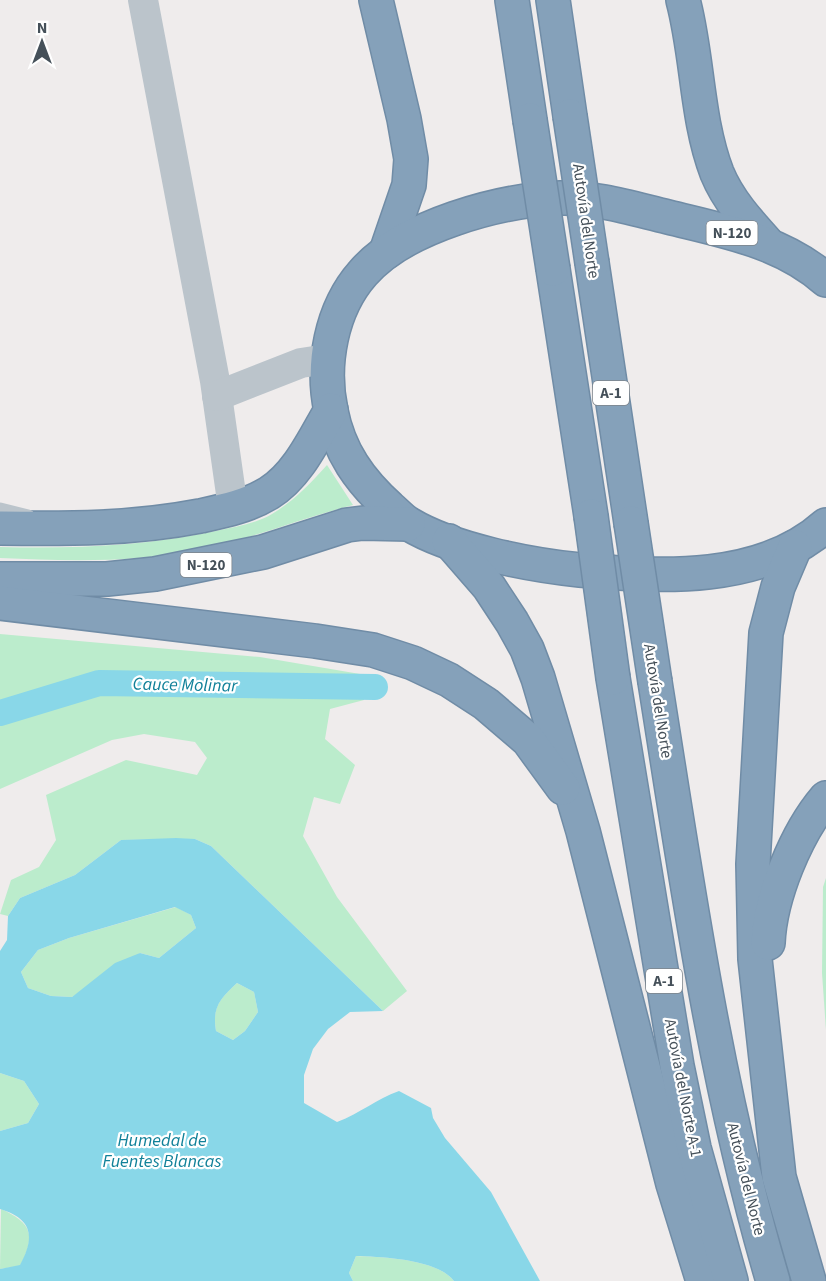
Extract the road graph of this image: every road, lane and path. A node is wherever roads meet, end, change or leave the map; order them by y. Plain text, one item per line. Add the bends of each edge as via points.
1 (143, 0) edge
2 (376, 0) edge
3 (512, 0) edge
4 (553, 0) edge
5 (683, 0) edge
6 (768, 244) junction
7 (386, 252) junction
8 (820, 272) edge
9 (327, 359) junction
10 (217, 396) junction
11 (330, 410) junction
12 (233, 508) junction
13 (0, 510) edge
14 (408, 524) junction
15 (0, 528) edge
16 (825, 528) edge
17 (65, 529) junction
18 (448, 541) junction
19 (795, 548) junction
20 (0, 579) edge
21 (0, 603) edge
22 (826, 798) edge
23 (583, 831) junction
24 (761, 1013) junction
25 (703, 1281) edge
26 (732, 1281) edge
27 (773, 1281) edge
28 (808, 1281) edge

1 - 10 street
2 - 7 highway via 411,159 409,185
3 - 26 highway, Autovía del Norte A-1 / A-1, bridge via 613,678 677,1066 694,1149
4 - 27 highway, Autovía del Norte / A-1, bridge via 689,894 725,1098
5 - 6 highway via 717,173 738,211
6 - 7 highway, N-120 via 614,204 562,198 505,204 444,222
6 - 8 highway, N-120
7 - 9 highway, N-120 via 363,273 342,304
9 - 10 street via 301,363
9 - 11 highway, N-120
10 - 12 street
11 - 12 highway via 299,464 286,478 270,493
11 - 14 highway, N-120 via 345,455 367,487
12 - 17 highway via 108,529
13 - 17 lane
14 - 18 highway, N-120
14 - 20 highway, N-120 via 347,525 263,552 155,574 107,579
15 - 17 highway
16 - 19 highway, N-120
18 - 19 highway, N-120 via 547,567 622,573 679,574 729,569
18 - 23 highway via 489,587 527,650 546,701
19 - 24 highway via 778,587 766,633 753,864 755,959
21 - 23 highway via 315,641 374,650 413,663 486,704 528,740 563,789
22 - 24 highway via 784,872 768,930
23 - 25 highway via 656,1120
24 - 28 highway via 779,1177

